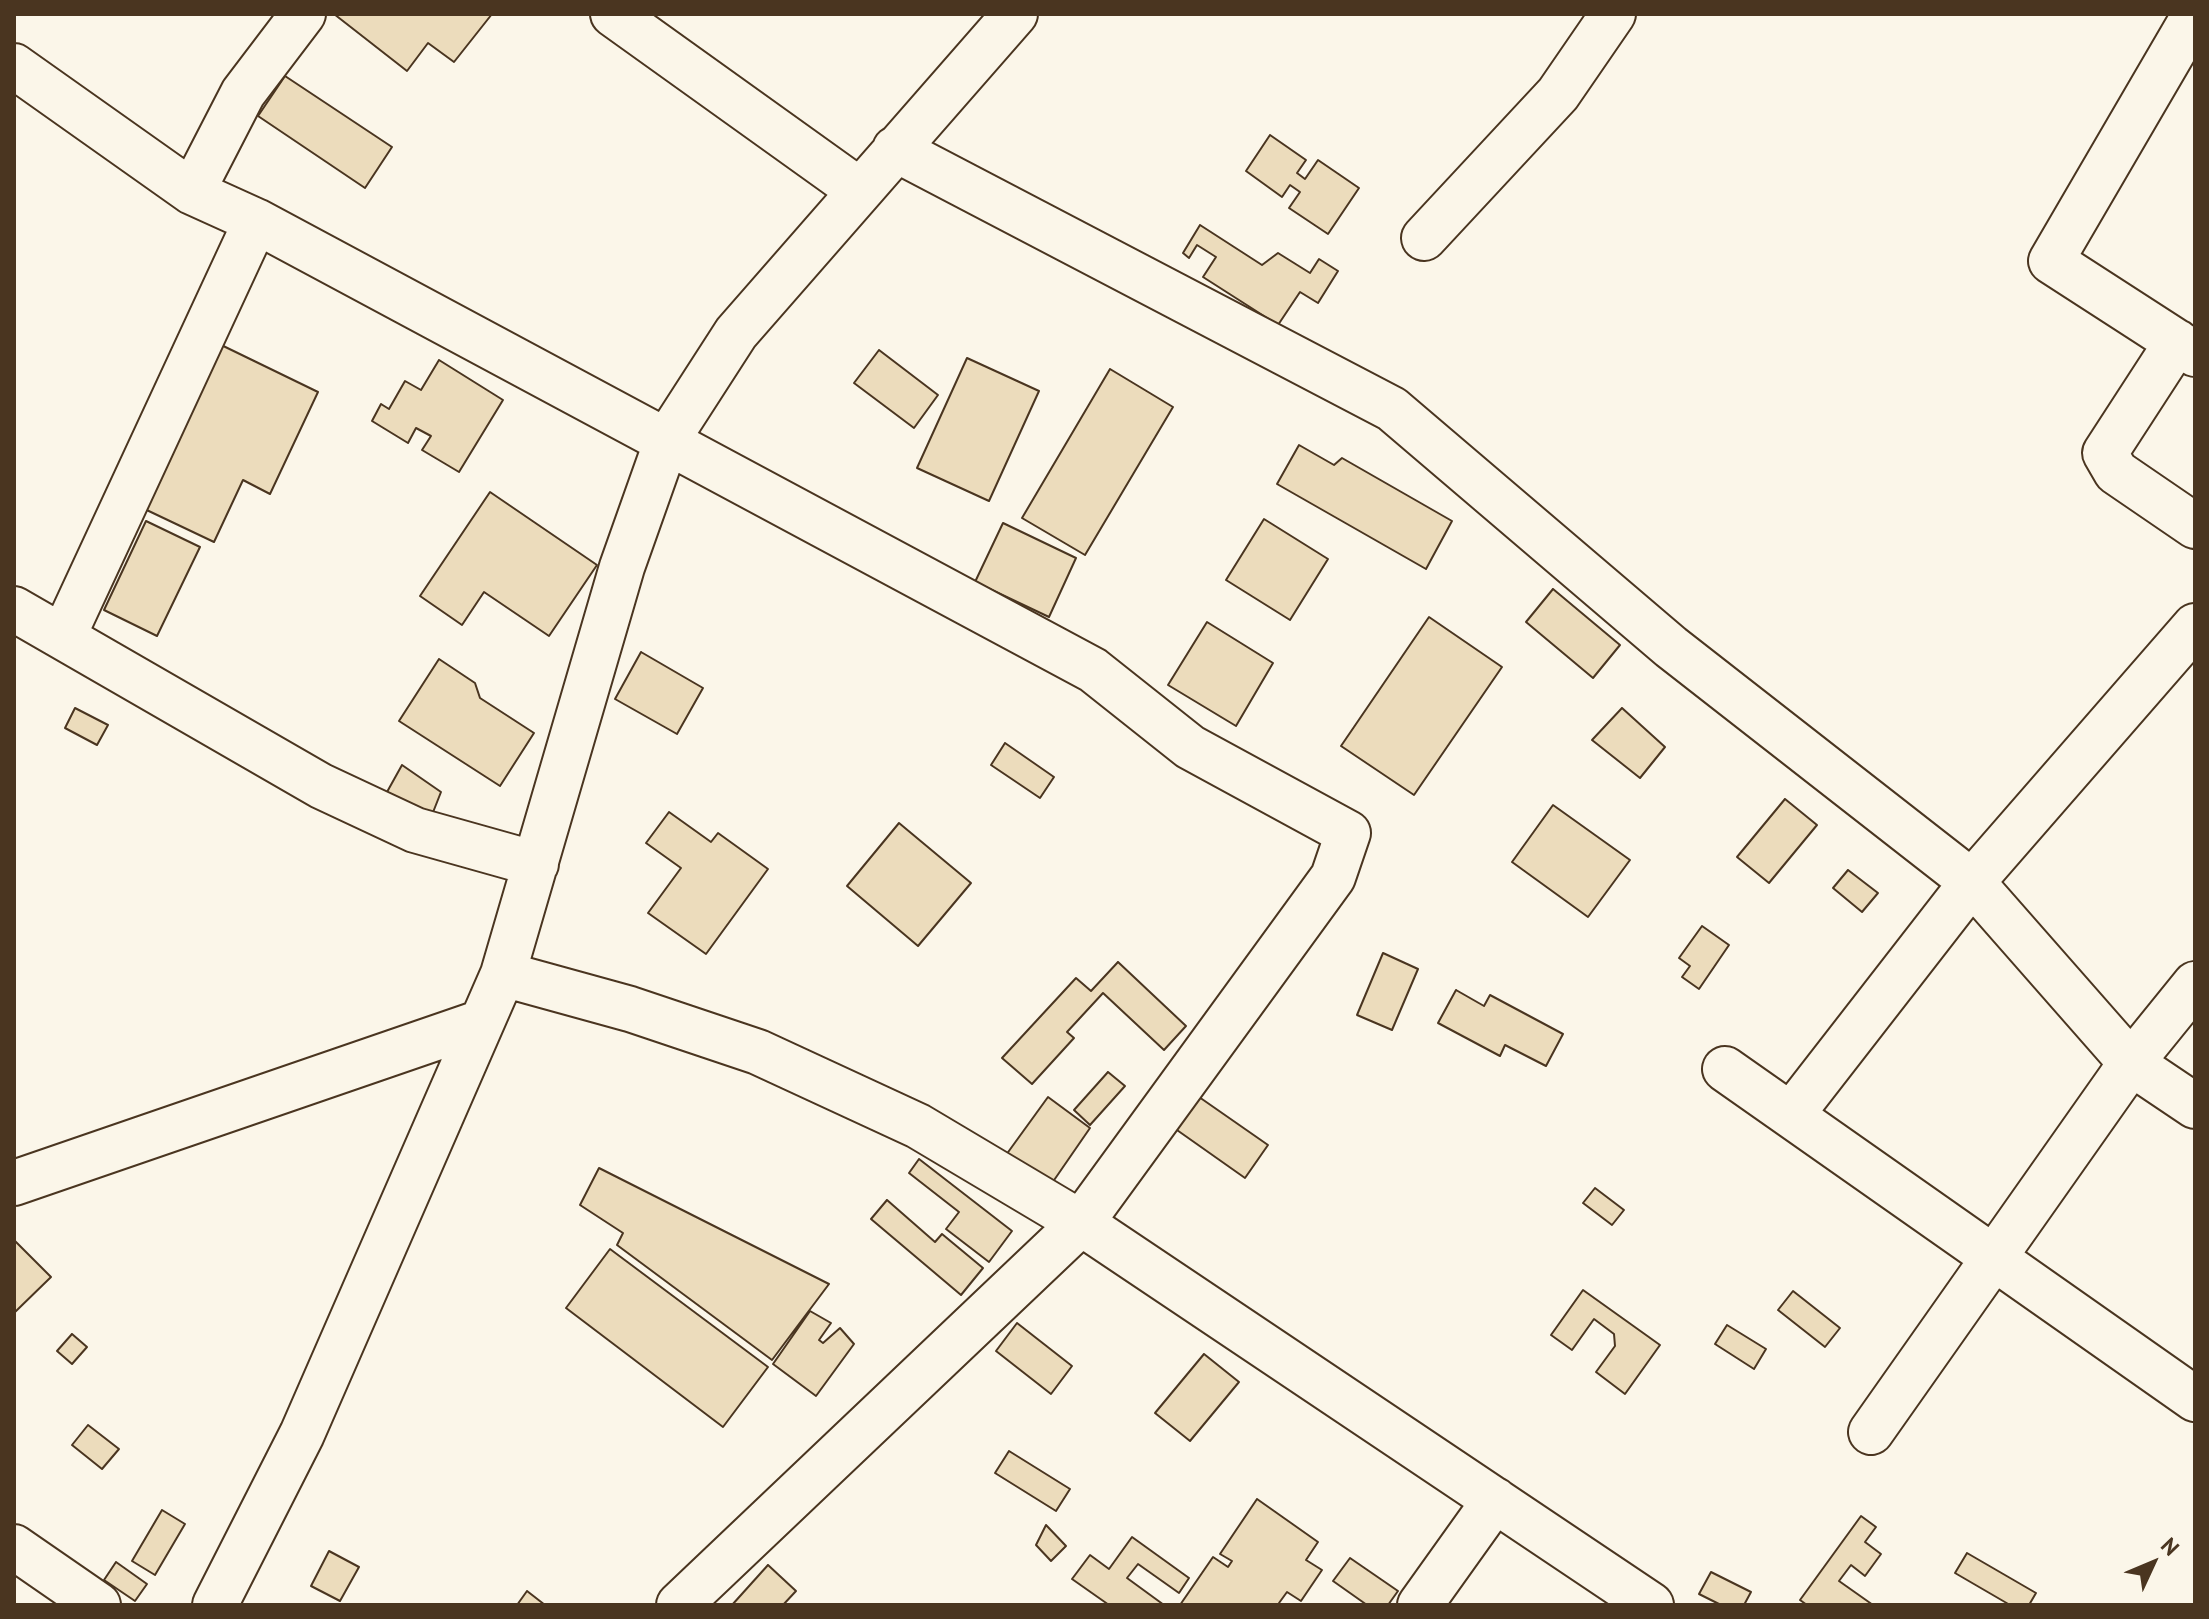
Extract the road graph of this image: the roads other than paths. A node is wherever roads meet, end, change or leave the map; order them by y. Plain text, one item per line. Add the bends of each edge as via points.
1 (303, 14) edge
2 (613, 14) edge
3 (1015, 14) edge
4 (1613, 14) edge
5 (2195, 14) edge
6 (14, 66) edge
7 (895, 149) junction
8 (860, 191) junction
9 (192, 192) junction
10 (256, 221) junction
11 (1424, 238) dead end
12 (2186, 348) edge
13 (667, 440) junction
14 (2195, 526) edge
15 (14, 609) edge
16 (2195, 626) edge
17 (63, 637) junction
18 (536, 864) junction
19 (1972, 882) junction
20 (503, 974) junction
21 (2195, 984) edge
22 (482, 1022) junction
23 (2131, 1063) junction
24 (1725, 1069) dead end
25 (2195, 1106) edge
26 (1791, 1115) junction
27 (14, 1183) edge
28 (1081, 1223) junction
29 (1994, 1258) junction
30 (2195, 1399) edge
31 (1871, 1432) dead end
32 (1495, 1500) junction
33 (14, 1547) edge
34 (98, 1605) edge
35 (215, 1605) edge
36 (679, 1605) edge
37 (1420, 1605) edge
38 (1651, 1605) edge

1 - 9 street via 243,93
2 - 8 street
3 - 7 street
4 - 11 street via 1558,94
5 - 12 street via 2051,261
6 - 9 street
7 - 8 street
7 - 19 street via 1392,409 1671,647
8 - 13 street via 736,333
9 - 10 street
10 - 13 street
10 - 17 street
12 - 14 street via 2105,453 2116,472
13 - 18 street via 622,567
13 - 28 street via 1093,670 1190,747 1348,833 1333,877
15 - 17 street
16 - 19 street
17 - 18 street via 371,810 415,830
18 - 20 street
19 - 23 street
19 - 26 street
20 - 22 street
20 - 28 street via 758,1052 918,1126
21 - 23 street
22 - 27 street
22 - 35 street via 302,1434
23 - 25 street
23 - 29 street
24 - 26 street
26 - 29 street
28 - 32 street
28 - 36 street
29 - 30 street
29 - 31 street
32 - 37 street
32 - 38 street
33 - 34 street

